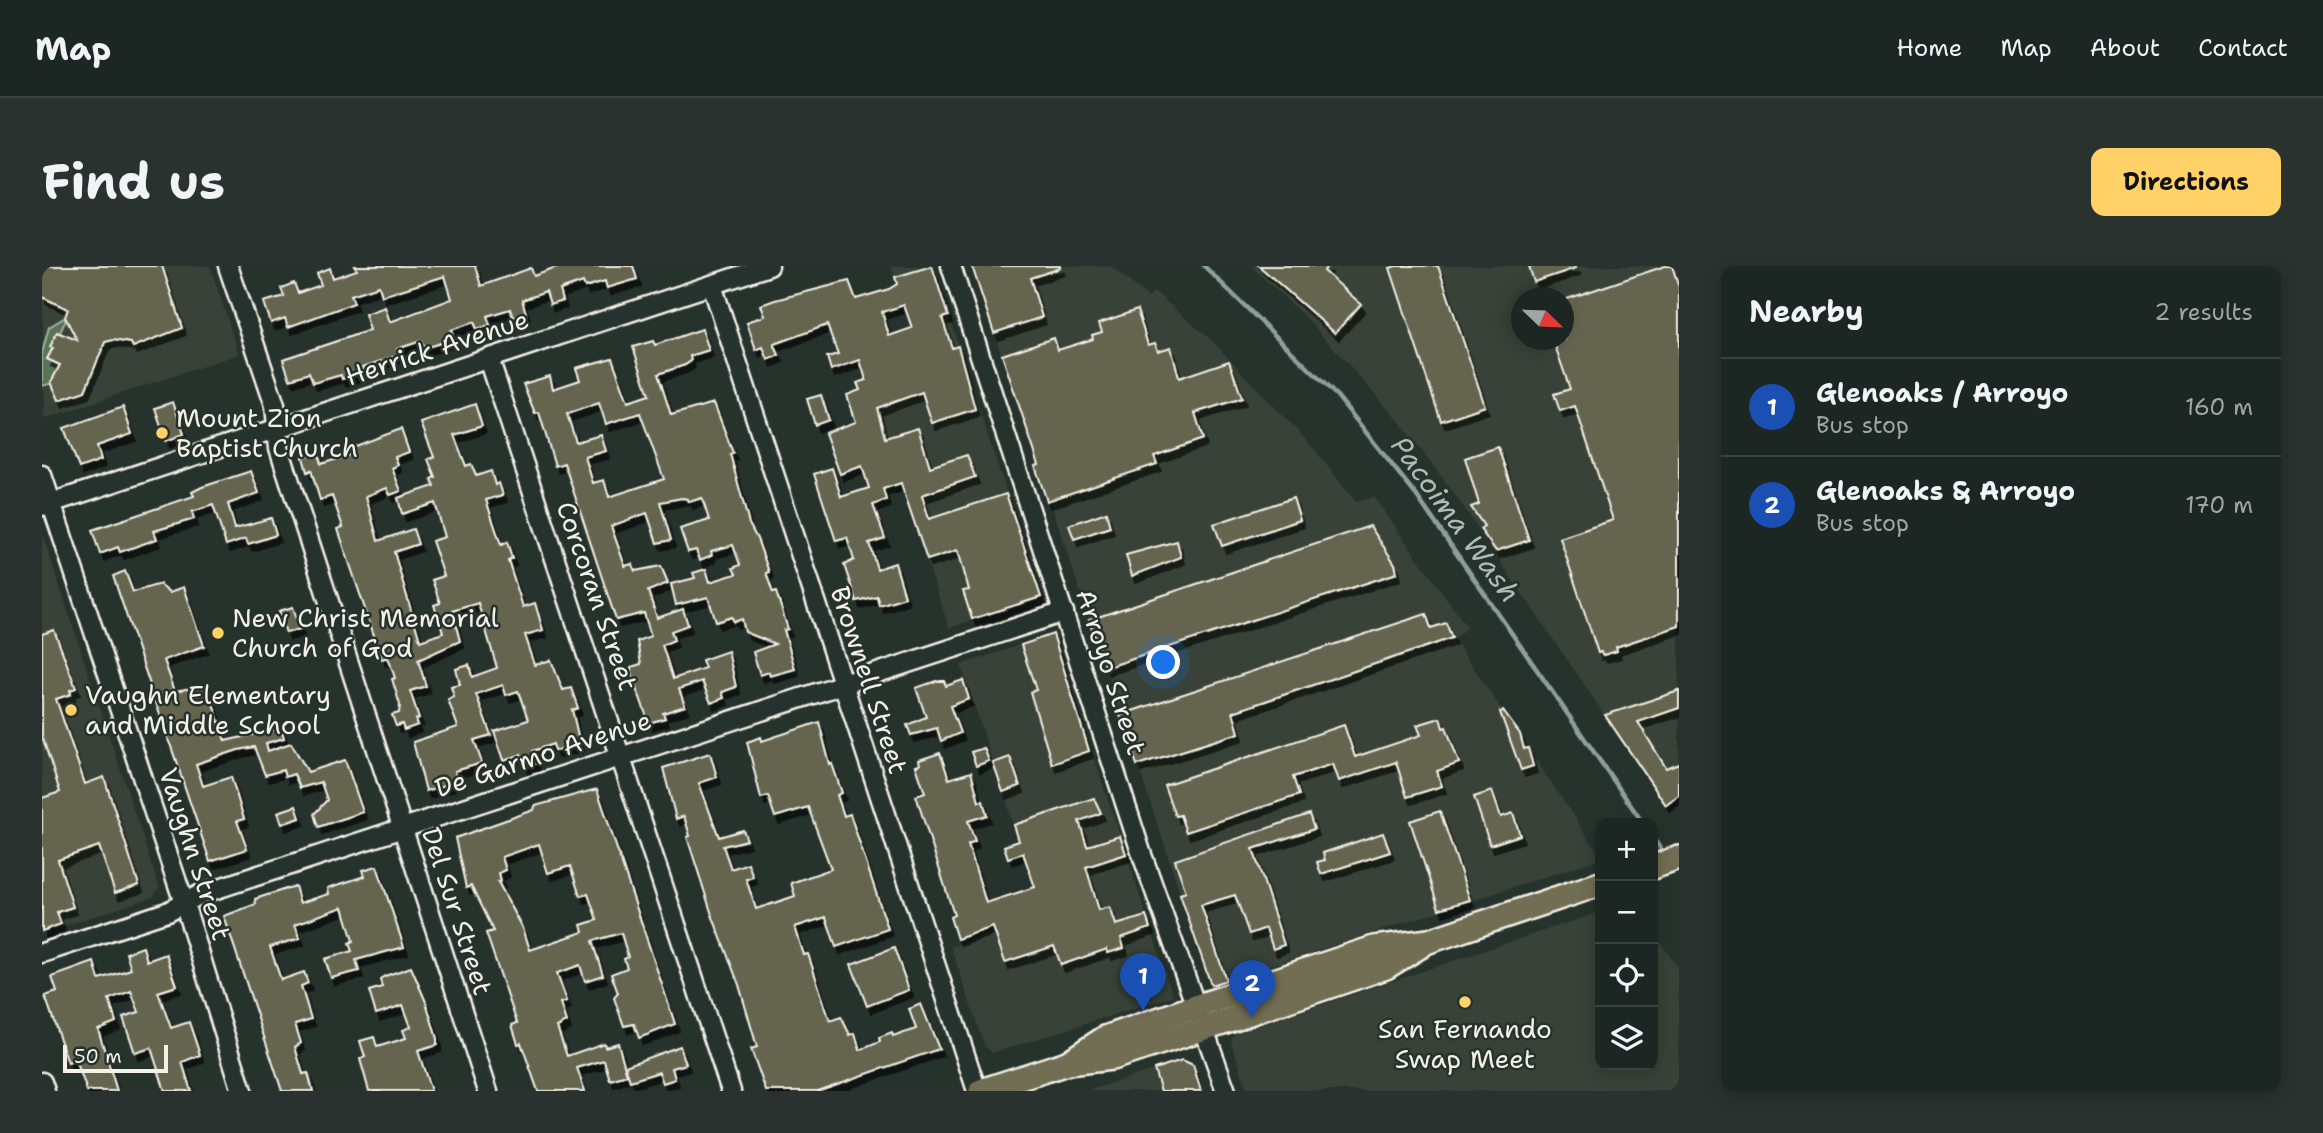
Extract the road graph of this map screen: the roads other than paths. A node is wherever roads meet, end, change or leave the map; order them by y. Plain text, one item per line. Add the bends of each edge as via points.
1 (769, 266) edge
2 (951, 266) edge
3 (233, 267) edge
4 (712, 285) junction
5 (489, 359) junction
6 (278, 429) junction
7 (42, 475) edge
8 (47, 504) edge
9 (1064, 612) junction
10 (843, 683) junction
11 (623, 755) junction
12 (403, 827) junction
13 (1679, 858) edge
14 (1658, 865) edge
15 (1595, 886) edge
16 (184, 903) junction
17 (1429, 941) junction
18 (42, 953) edge
19 (1198, 1006) junction
20 (1205, 1028) junction
21 (1067, 1063) junction
22 (42, 1082) edge
23 (45, 1091) edge
24 (243, 1091) edge
25 (488, 1091) edge
26 (731, 1091) edge
27 (979, 1091) edge
28 (1226, 1091) edge

1 - 4 street, Herrick Avenue
2 - 9 street, Arroyo Street
3 - 6 street, Del Sur Street via 275,405
4 - 5 street, Herrick Avenue
4 - 10 street, Brownell Street
5 - 6 street, Herrick Avenue
5 - 11 street, Corcoran Street
6 - 8 street, Herrick Avenue
6 - 12 street, Del Sur Street via 279,448
7 - 8 street, Vaughn Street
8 - 16 street, Vaughn Street
9 - 10 street, De Garmo Avenue
9 - 19 street, Arroyo Street via 1141,852
10 - 11 street, De Garmo Avenue
10 - 27 street, Brownell Street
11 - 12 street, De Garmo Avenue
11 - 26 street, Corcoran Street
12 - 16 street, De Garmo Avenue
12 - 25 street, Del Sur Street
13 - 14 main road
15 - 17 main road
16 - 18 street, De Garmo Avenue
16 - 24 street, Vaughn Street
17 - 19 main road via 1374,948
17 - 20 main road via 1386,967
19 - 20 street, Arroyo Street
19 - 21 main road via 1105,1038
20 - 21 main road via 1112,1058
20 - 28 street, Arroyo Street
21 - 27 main road
22 - 23 street

